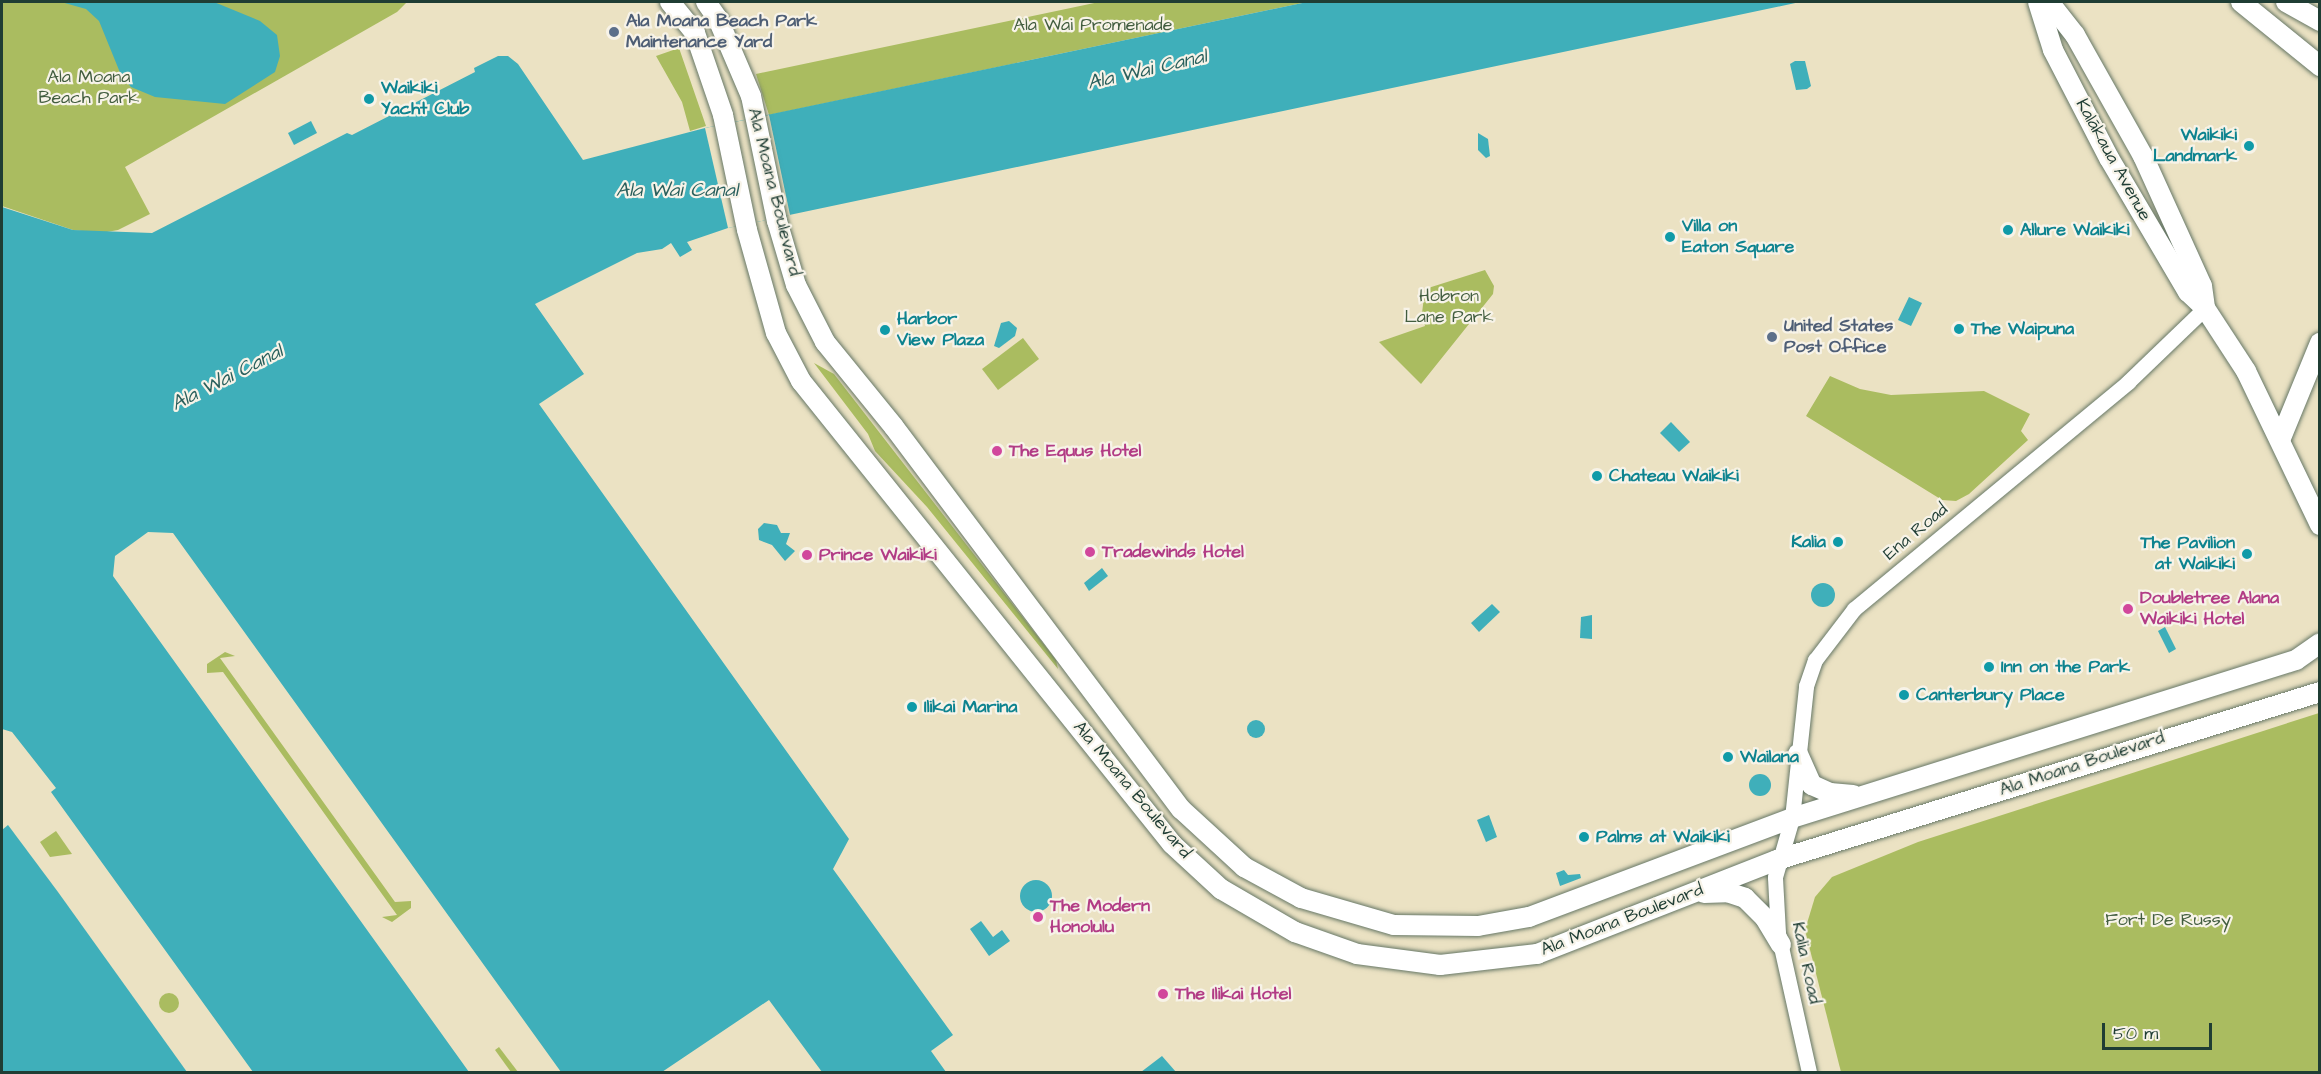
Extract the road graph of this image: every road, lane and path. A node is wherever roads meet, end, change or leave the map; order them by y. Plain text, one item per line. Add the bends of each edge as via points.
1 (670, 2) edge
2 (706, 2) edge
3 (2038, 2) edge
4 (2049, 2) edge
5 (2241, 2) edge
6 (2286, 2) edge
7 (2319, 21) edge
8 (2319, 66) edge
9 (2205, 308) junction
10 (2319, 343) edge
11 (2281, 438) junction
12 (2319, 494) edge
13 (2319, 525) edge
14 (2319, 643) edge
15 (2319, 692) edge
16 (1798, 754) junction
17 (1862, 796) junction
18 (1792, 818) junction
19 (1777, 860) junction
20 (1692, 894) junction
21 (1781, 945) junction
22 (1809, 1072) edge

1 - 20 main road, Ala Moana Boulevard via 695,33 723,115 747,230 776,333 801,381 1172,844 1221,889 1295,932 1339,948 1440,965 1537,954
2 - 18 main road, Ala Moana Boulevard via 718,19 751,96 777,221 796,285 825,342 894,427 1181,809 1244,867 1301,898 1364,918 1394,925 1479,926 1529,917
3 - 9 main road, Kalākaua Avenue via 2053,51 2109,158 2188,292
4 - 9 main road, Kalākaua Avenue via 2075,35 2143,156 2202,286
5 - 8 main road
6 - 7 main road
9 - 11 main road, Kalākaua Avenue via 2246,371
9 - 16 street, Ena Road via 2128,382 1844,619 1815,660
10 - 11 main road
11 - 12 main road
11 - 13 main road, Kalākaua Avenue
14 - 17 main road, Ala Moana Boulevard via 2296,660
15 - 19 main road, Ala Moana Boulevard
16 - 17 main road via 1812,785 1830,793
16 - 18 street, Ena Road
17 - 18 main road, Ala Moana Boulevard
18 - 19 street, Ena Road
19 - 20 main road, Ala Moana Boulevard
19 - 21 street, Kalia Road via 1776,919
20 - 21 main road via 1727,892 1744,898 1765,918
21 - 22 street, Kalia Road

